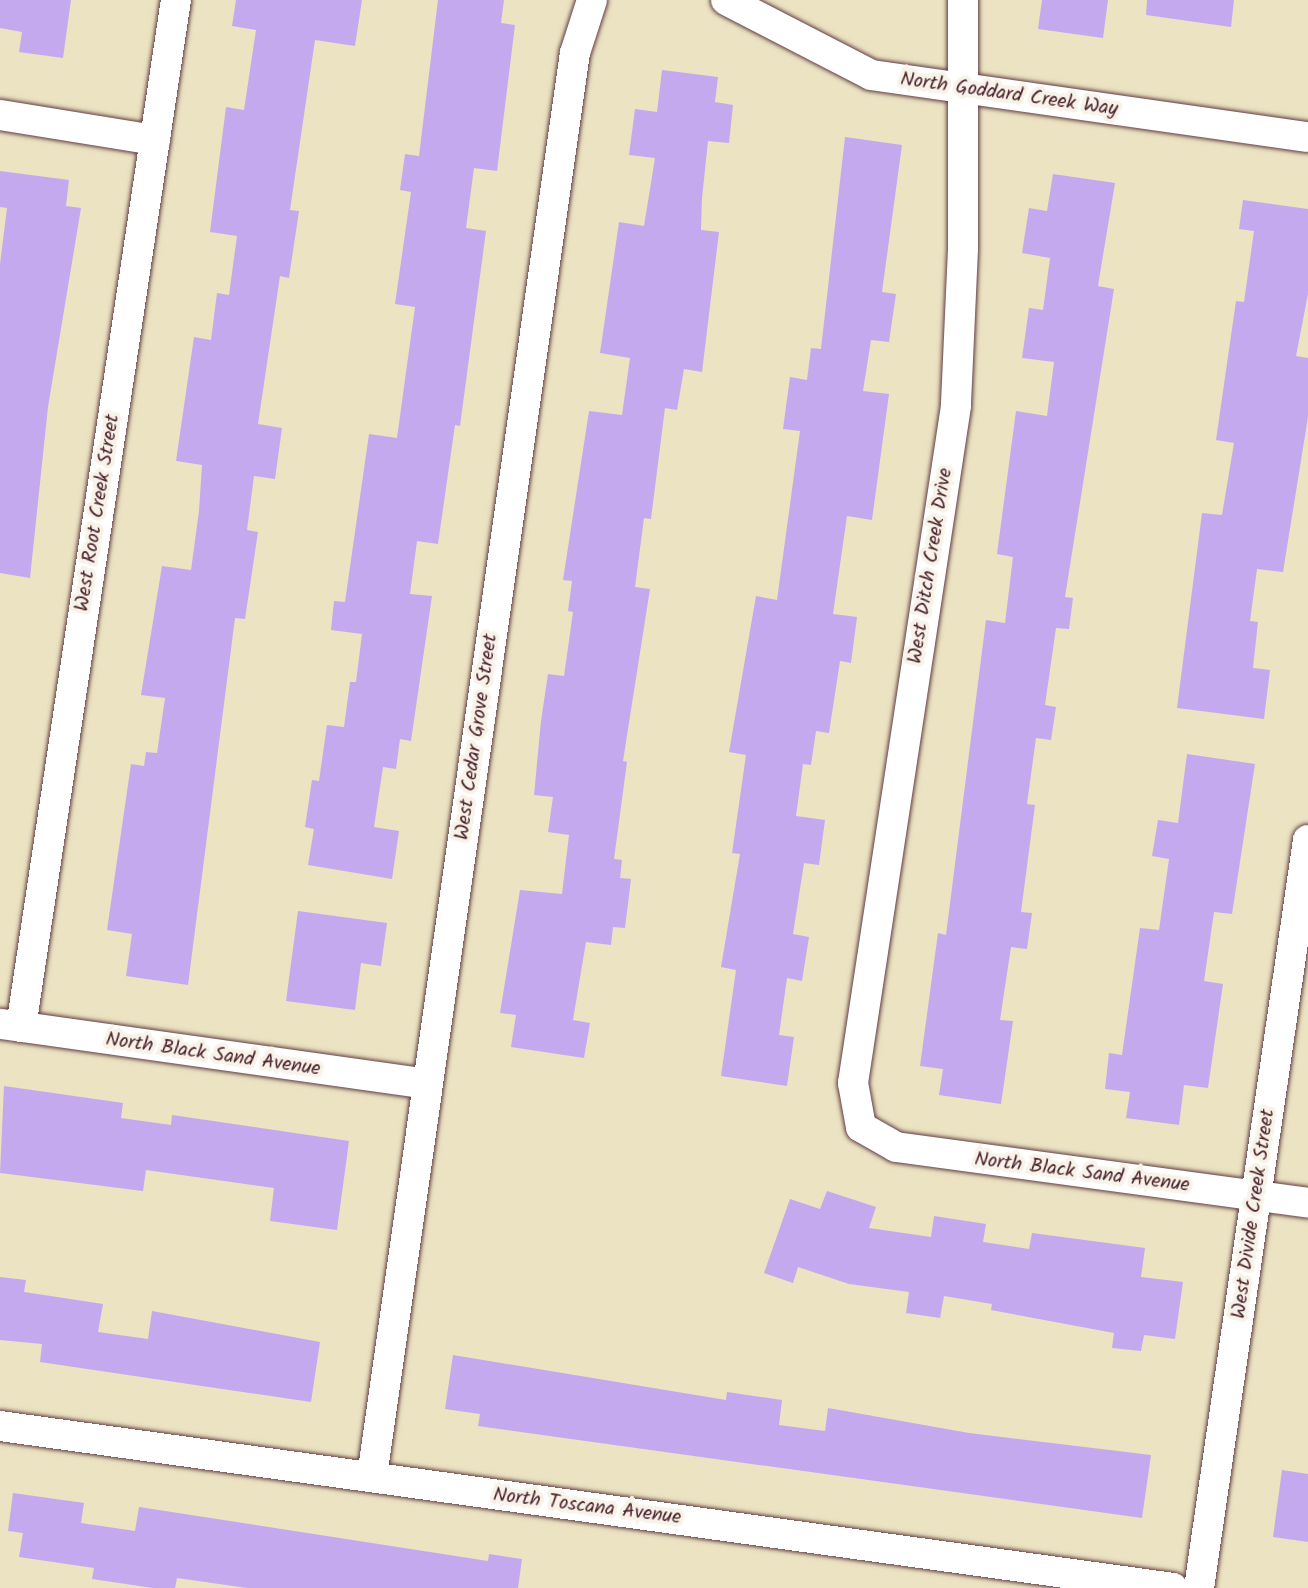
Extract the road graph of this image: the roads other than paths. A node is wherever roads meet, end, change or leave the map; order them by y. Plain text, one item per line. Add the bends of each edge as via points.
1 (176, 0) edge
2 (592, 0) edge
3 (726, 0) edge
4 (963, 0) edge
5 (960, 88) junction
6 (0, 115) edge
7 (1308, 137) edge
8 (155, 140) junction
9 (1308, 840) edge
10 (10, 1025) edge
11 (427, 1084) junction
12 (861, 1127) joint
13 (1258, 1195) junction
14 (1308, 1203) edge
15 (0, 1426) edge
16 (372, 1477) junction
17 (1173, 1588) edge
18 (1199, 1588) edge

1 - 8 street, West Root Creek Street
2 - 11 street, West Cedar Grove Street via 575,53
3 - 5 street, North Goddard Creek Way via 871,75
4 - 5 street, West Ditch Creek Drive
5 - 7 street, North Goddard Creek Way
5 - 12 street, West Ditch Creek Drive via 963,249 956,406 853,1083
6 - 8 street
8 - 10 street, West Root Creek Street
9 - 13 street, West Divide Creek Street
10 - 11 street, North Black Sand Avenue
11 - 16 street, West Cedar Grove Street
12 - 13 street, North Black Sand Avenue via 909,1150
13 - 14 street, North Black Sand Avenue
13 - 18 street, West Divide Creek Street
15 - 16 street, North Toscana Avenue
16 - 17 street, North Toscana Avenue

